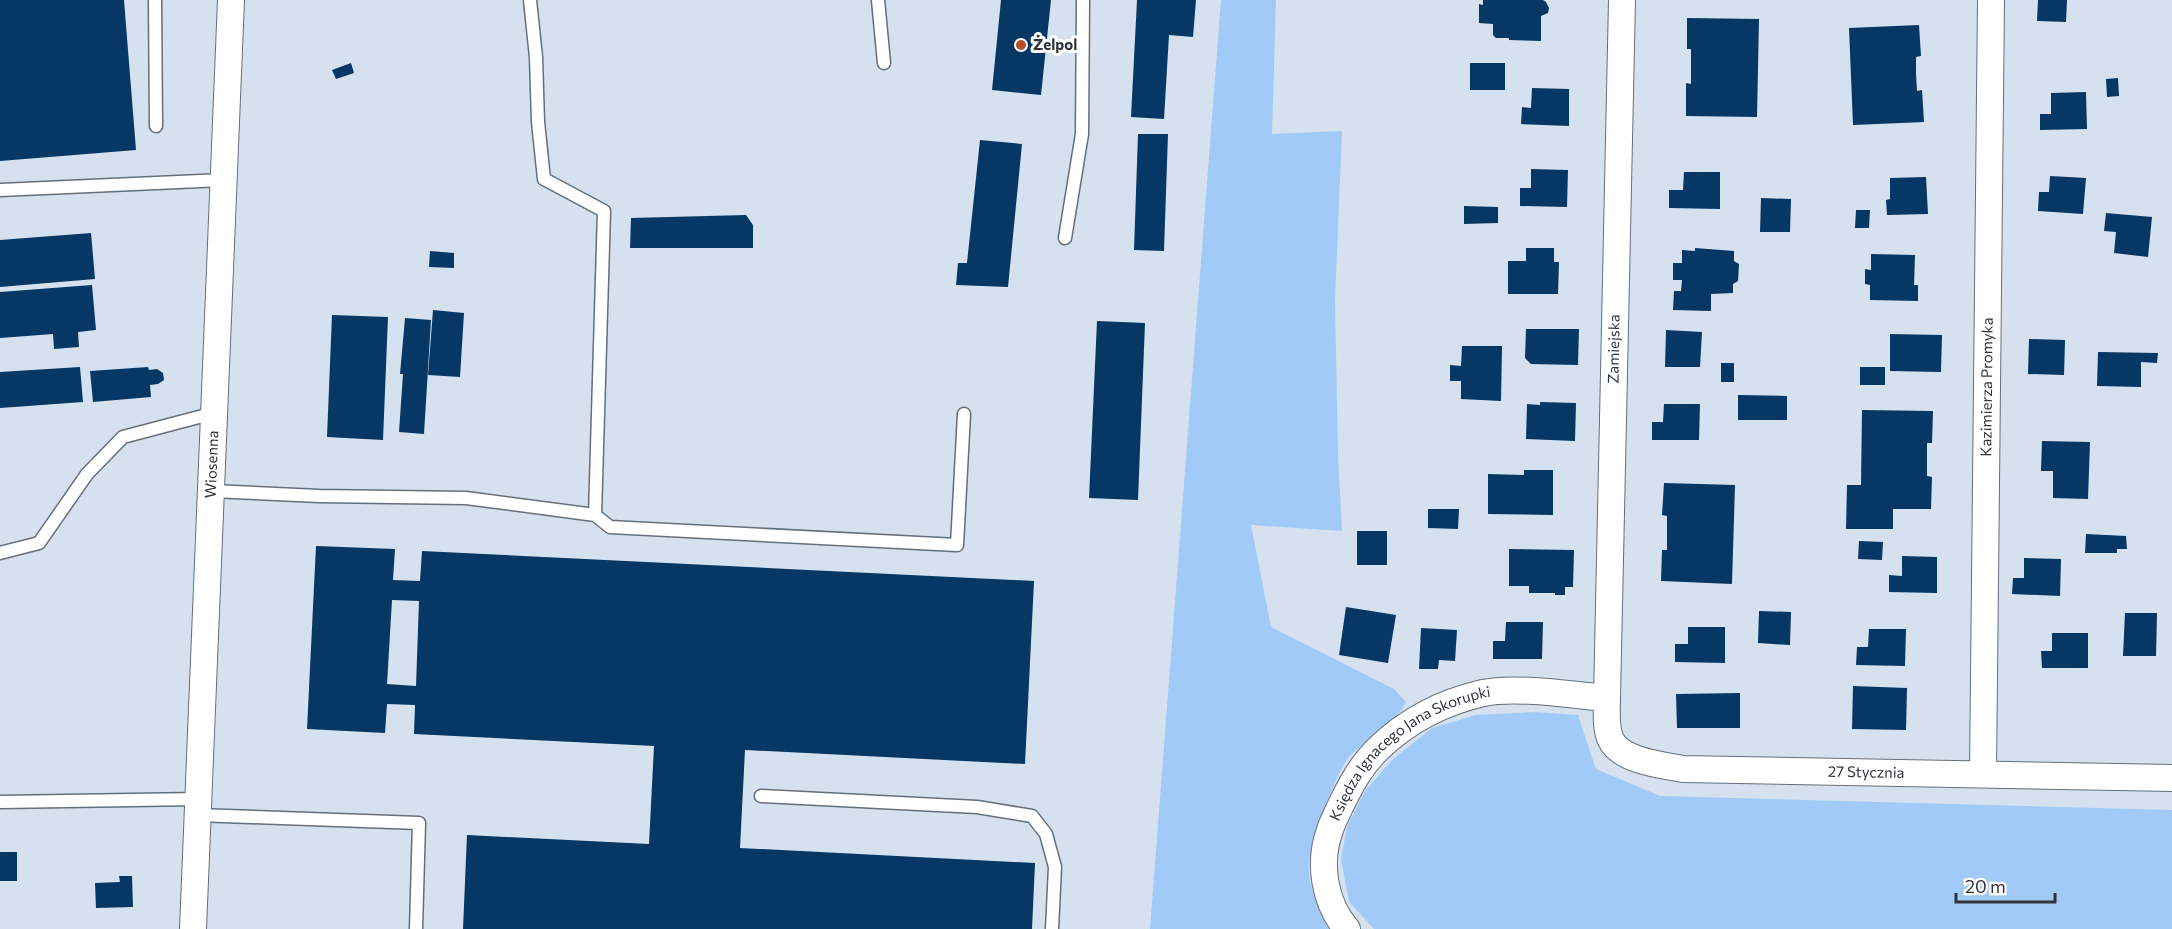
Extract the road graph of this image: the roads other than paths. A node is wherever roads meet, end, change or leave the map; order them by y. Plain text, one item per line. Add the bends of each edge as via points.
1 (155, 0) edge
2 (231, 0) edge
3 (530, 0) edge
4 (878, 0) edge
5 (1083, 0) edge
6 (1622, 0) edge
7 (1991, 0) edge
8 (884, 63) dead end
9 (156, 126) dead end
10 (223, 180) junction
11 (0, 190) edge
12 (1065, 238) dead end
13 (214, 413) junction
14 (964, 414) dead end
15 (211, 491) junction
16 (595, 515) junction
17 (0, 553) edge
18 (1607, 698) junction
19 (1983, 774) junction
20 (2172, 778) edge
21 (761, 796) dead end
22 (0, 802) edge
23 (198, 807) junction
24 (193, 929) edge
25 (416, 929) edge
26 (1052, 929) edge
27 (1347, 929) edge

1 - 9 lane
2 - 10 street, Wiosenna
3 - 16 lane via 544,179 604,211
4 - 8 lane
5 - 12 lane via 1082,134
6 - 18 street, Zamiejska
7 - 19 street, Kazimierza Promyka
10 - 11 lane
10 - 13 street, Wiosenna
13 - 15 street, Wiosenna
13 - 17 lane via 123,437 87,474 39,543
14 - 16 lane via 957,545 610,527
15 - 16 lane via 466,498
15 - 23 street, Wiosenna
18 - 19 street, 27 Stycznia via 1611,741 1626,754 1653,764 1683,769
18 - 27 street, Księdza Ignacego Jana Skorupki via 1511,691 1486,693 1436,708 1379,748 1350,785 1325,848 1324,875 1329,898
19 - 20 street, 27 Stycznia
21 - 26 lane via 976,807 1032,816 1046,834 1055,867
22 - 23 lane
23 - 24 street, Wiosenna
23 - 25 lane via 419,823

